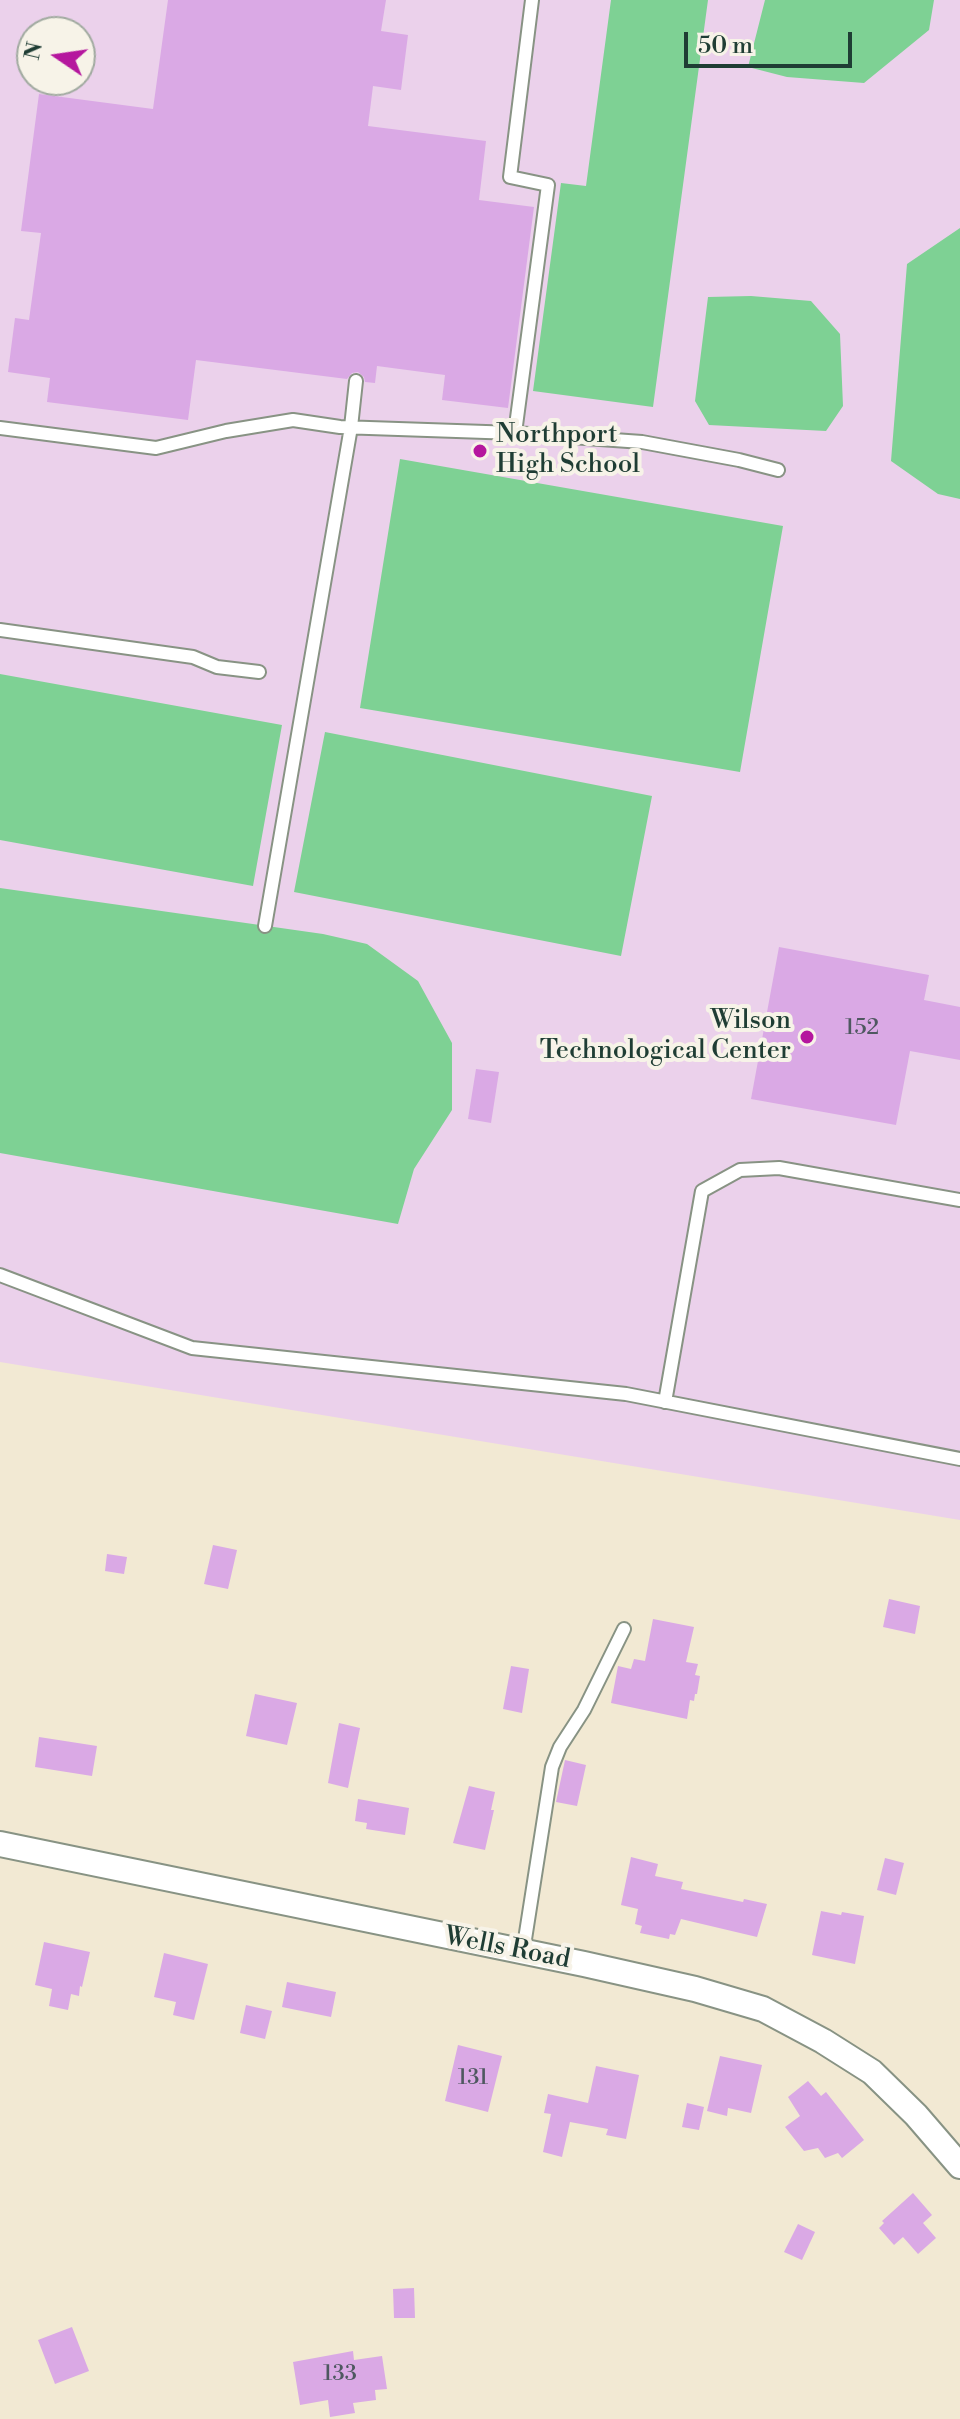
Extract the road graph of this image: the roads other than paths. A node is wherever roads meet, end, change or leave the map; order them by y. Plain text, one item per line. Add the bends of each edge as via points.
1 (532, 0) edge
2 (356, 381) dead end
3 (351, 427) junction
4 (0, 428) edge
5 (515, 433) junction
6 (778, 470) dead end
7 (0, 630) edge
8 (259, 672) dead end
9 (265, 926) dead end
10 (960, 1200) edge
11 (0, 1275) edge
12 (665, 1402) junction
13 (960, 1459) edge
14 (624, 1629) dead end
15 (0, 1844) edge
16 (523, 1952) junction
17 (960, 2166) edge

1 - 5 lane via 510,177 548,185
2 - 3 lane
3 - 4 lane via 293,420 156,448
3 - 5 lane
3 - 9 lane
5 - 6 lane via 642,442
7 - 8 lane via 193,657 217,667
10 - 12 lane via 779,1168 740,1170 702,1191
11 - 12 lane via 192,1348
12 - 13 lane
14 - 16 lane via 552,1767
15 - 16 street, Wells Road
16 - 17 street, Wells Road via 763,2009 872,2072

